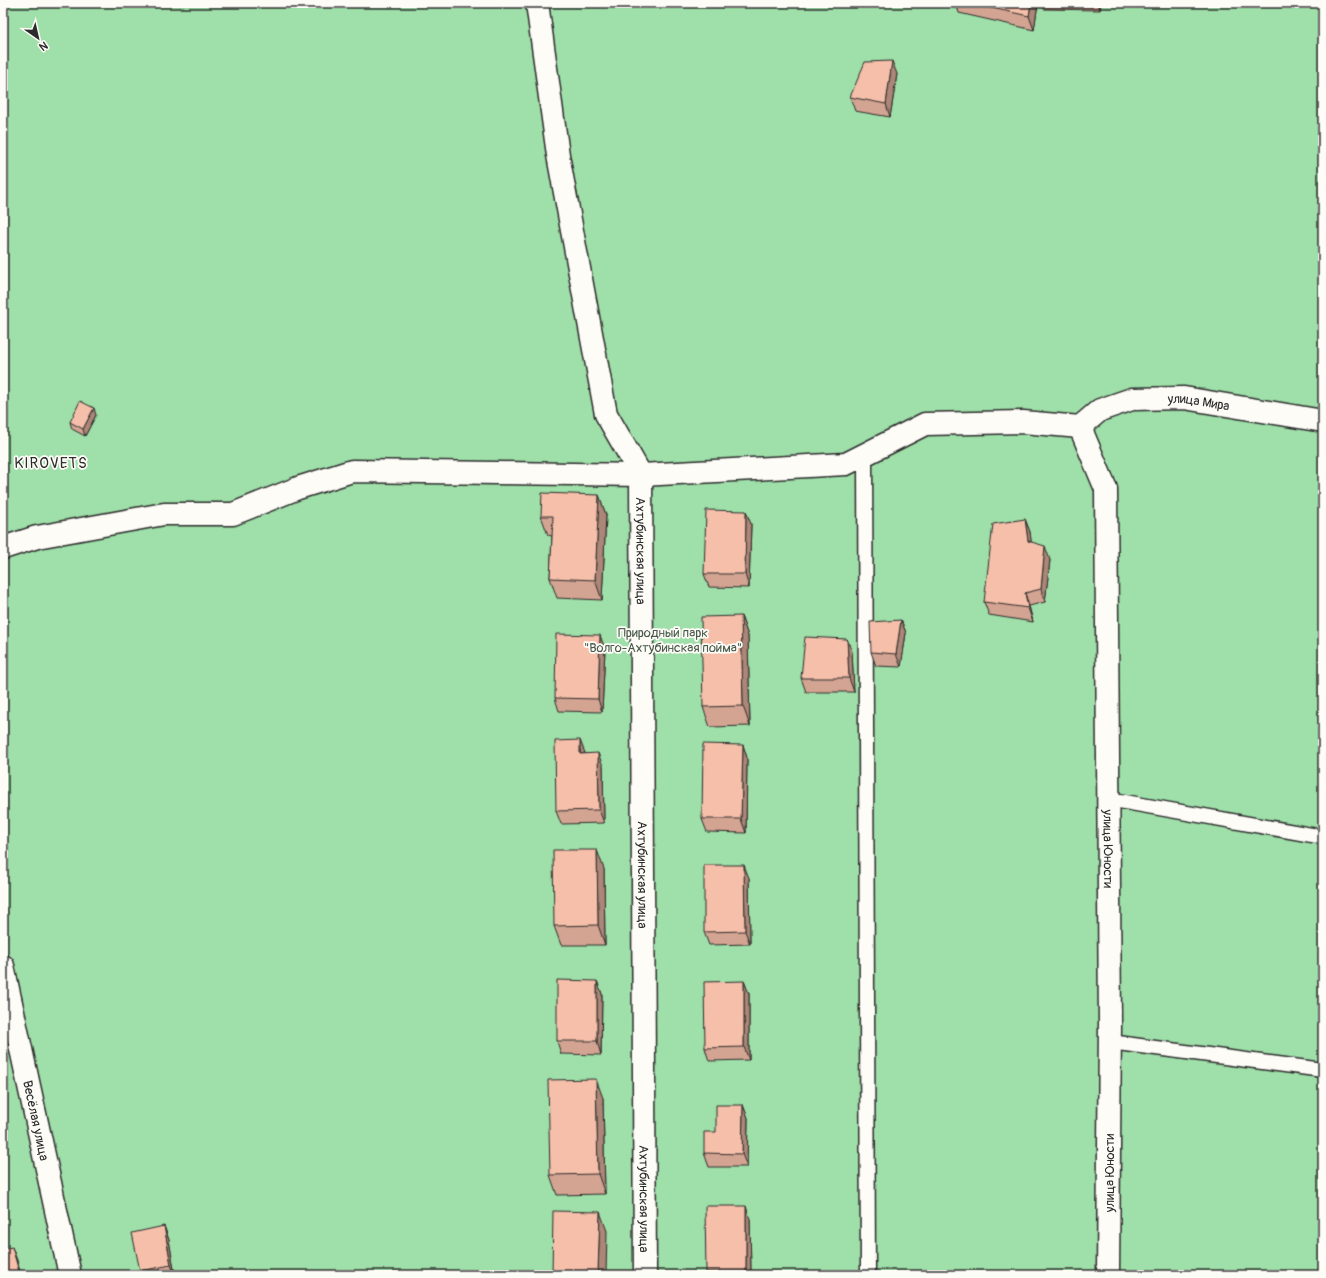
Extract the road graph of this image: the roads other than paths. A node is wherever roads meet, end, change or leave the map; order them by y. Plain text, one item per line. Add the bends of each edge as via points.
1 (537, 3) edge
2 (1323, 421) edge
3 (1080, 427) junction
4 (865, 455) junction
5 (641, 475) junction
6 (3, 548) edge
7 (1108, 799) junction
8 (1323, 837) edge
9 (3, 966) edge
10 (1110, 1042) junction
11 (1323, 1070) edge
12 (70, 1275) edge
13 (645, 1275) edge
14 (868, 1275) edge
15 (1108, 1275) edge

1 - 5 street via 558,155 606,414
2 - 3 street, улица Мира via 1184,398 1132,399 1100,410
3 - 4 street via 1022,422 925,424
3 - 7 street, улица Юности via 1106,489
4 - 5 street via 846,464
4 - 14 lane
5 - 6 street via 352,471 298,488 233,514 164,514 37,537
5 - 13 street, Ахтубинская улица
7 - 8 lane
7 - 10 street, улица Юности
9 - 12 street, Весёлая улица
10 - 11 lane
10 - 15 street, улица Юности

